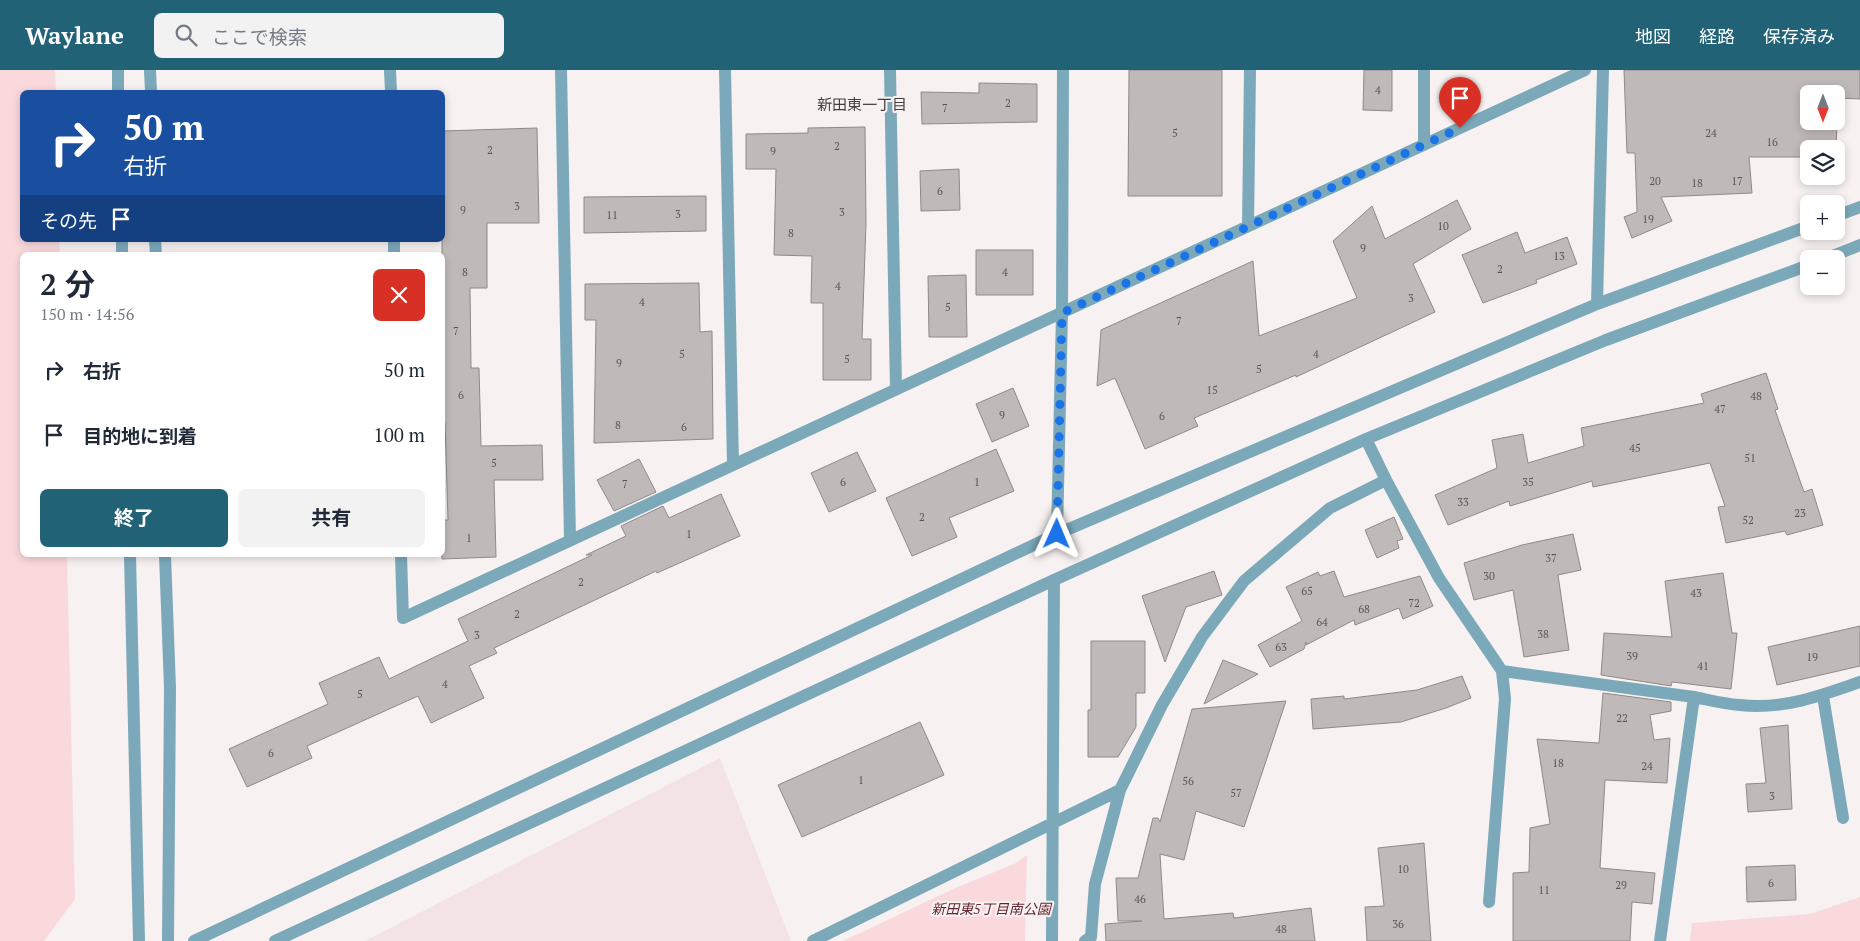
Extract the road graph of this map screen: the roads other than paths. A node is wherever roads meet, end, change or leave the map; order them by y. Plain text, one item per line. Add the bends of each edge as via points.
1 (118, 70) edge
2 (150, 70) edge
3 (390, 70) edge
4 (561, 70) edge
5 (725, 70) edge
6 (890, 70) edge
7 (1063, 70) edge
8 (1250, 70) edge
9 (1424, 70) edge
10 (1586, 70) edge
11 (1603, 70) edge
12 (118, 90) edge
13 (151, 90) edge
14 (390, 90) edge
15 (1424, 145) junction
16 (1860, 207) edge
17 (1845, 213) edge
18 (1248, 226) junction
19 (1800, 229) edge
20 (1860, 245) edge
21 (1845, 251) edge
22 (1800, 268) edge
23 (1597, 304) junction
24 (1062, 313) junction
25 (896, 389) junction
26 (1366, 439) junction
27 (733, 465) junction
28 (1386, 480) junction
29 (1057, 534) junction
30 (570, 540) junction
31 (130, 557) edge
32 (166, 557) edge
33 (401, 557) edge
34 (1054, 580) junction
35 (1502, 671) junction
36 (1860, 682) edge
37 (1823, 696) junction
38 (1694, 697) junction
39 (1120, 790) junction
40 (1843, 818) dead end
41 (1053, 822) junction
42 (1489, 902) dead end
43 (139, 941) edge
44 (168, 941) edge
45 (194, 941) edge
46 (275, 941) edge
47 (813, 941) edge
48 (1052, 941) edge
49 (1085, 941) edge
50 (1660, 941) edge

1 - 12 street
2 - 13 street
3 - 14 street
4 - 30 street
5 - 27 street
6 - 25 street
7 - 24 street
8 - 18 street
9 - 15 street
10 - 15 street
11 - 23 street
15 - 18 street
16 - 17 street
18 - 24 street
19 - 23 street
20 - 21 street
22 - 26 street via 1606,340
23 - 29 street
24 - 25 street
24 - 29 street
25 - 27 street
26 - 28 street
26 - 34 street
27 - 30 street
28 - 35 street via 1439,578
28 - 39 street via 1330,508 1244,581 1202,637 1162,705
29 - 45 street
30 - 33 street via 403,618
31 - 43 street
32 - 44 street via 170,688
34 - 41 street
34 - 46 street
35 - 38 street
35 - 42 street via 1505,699
36 - 37 street
37 - 38 street via 1780,705 1740,706
37 - 40 street
38 - 50 street
39 - 41 street
39 - 49 street via 1095,884 1091,937
41 - 47 street
41 - 48 street

